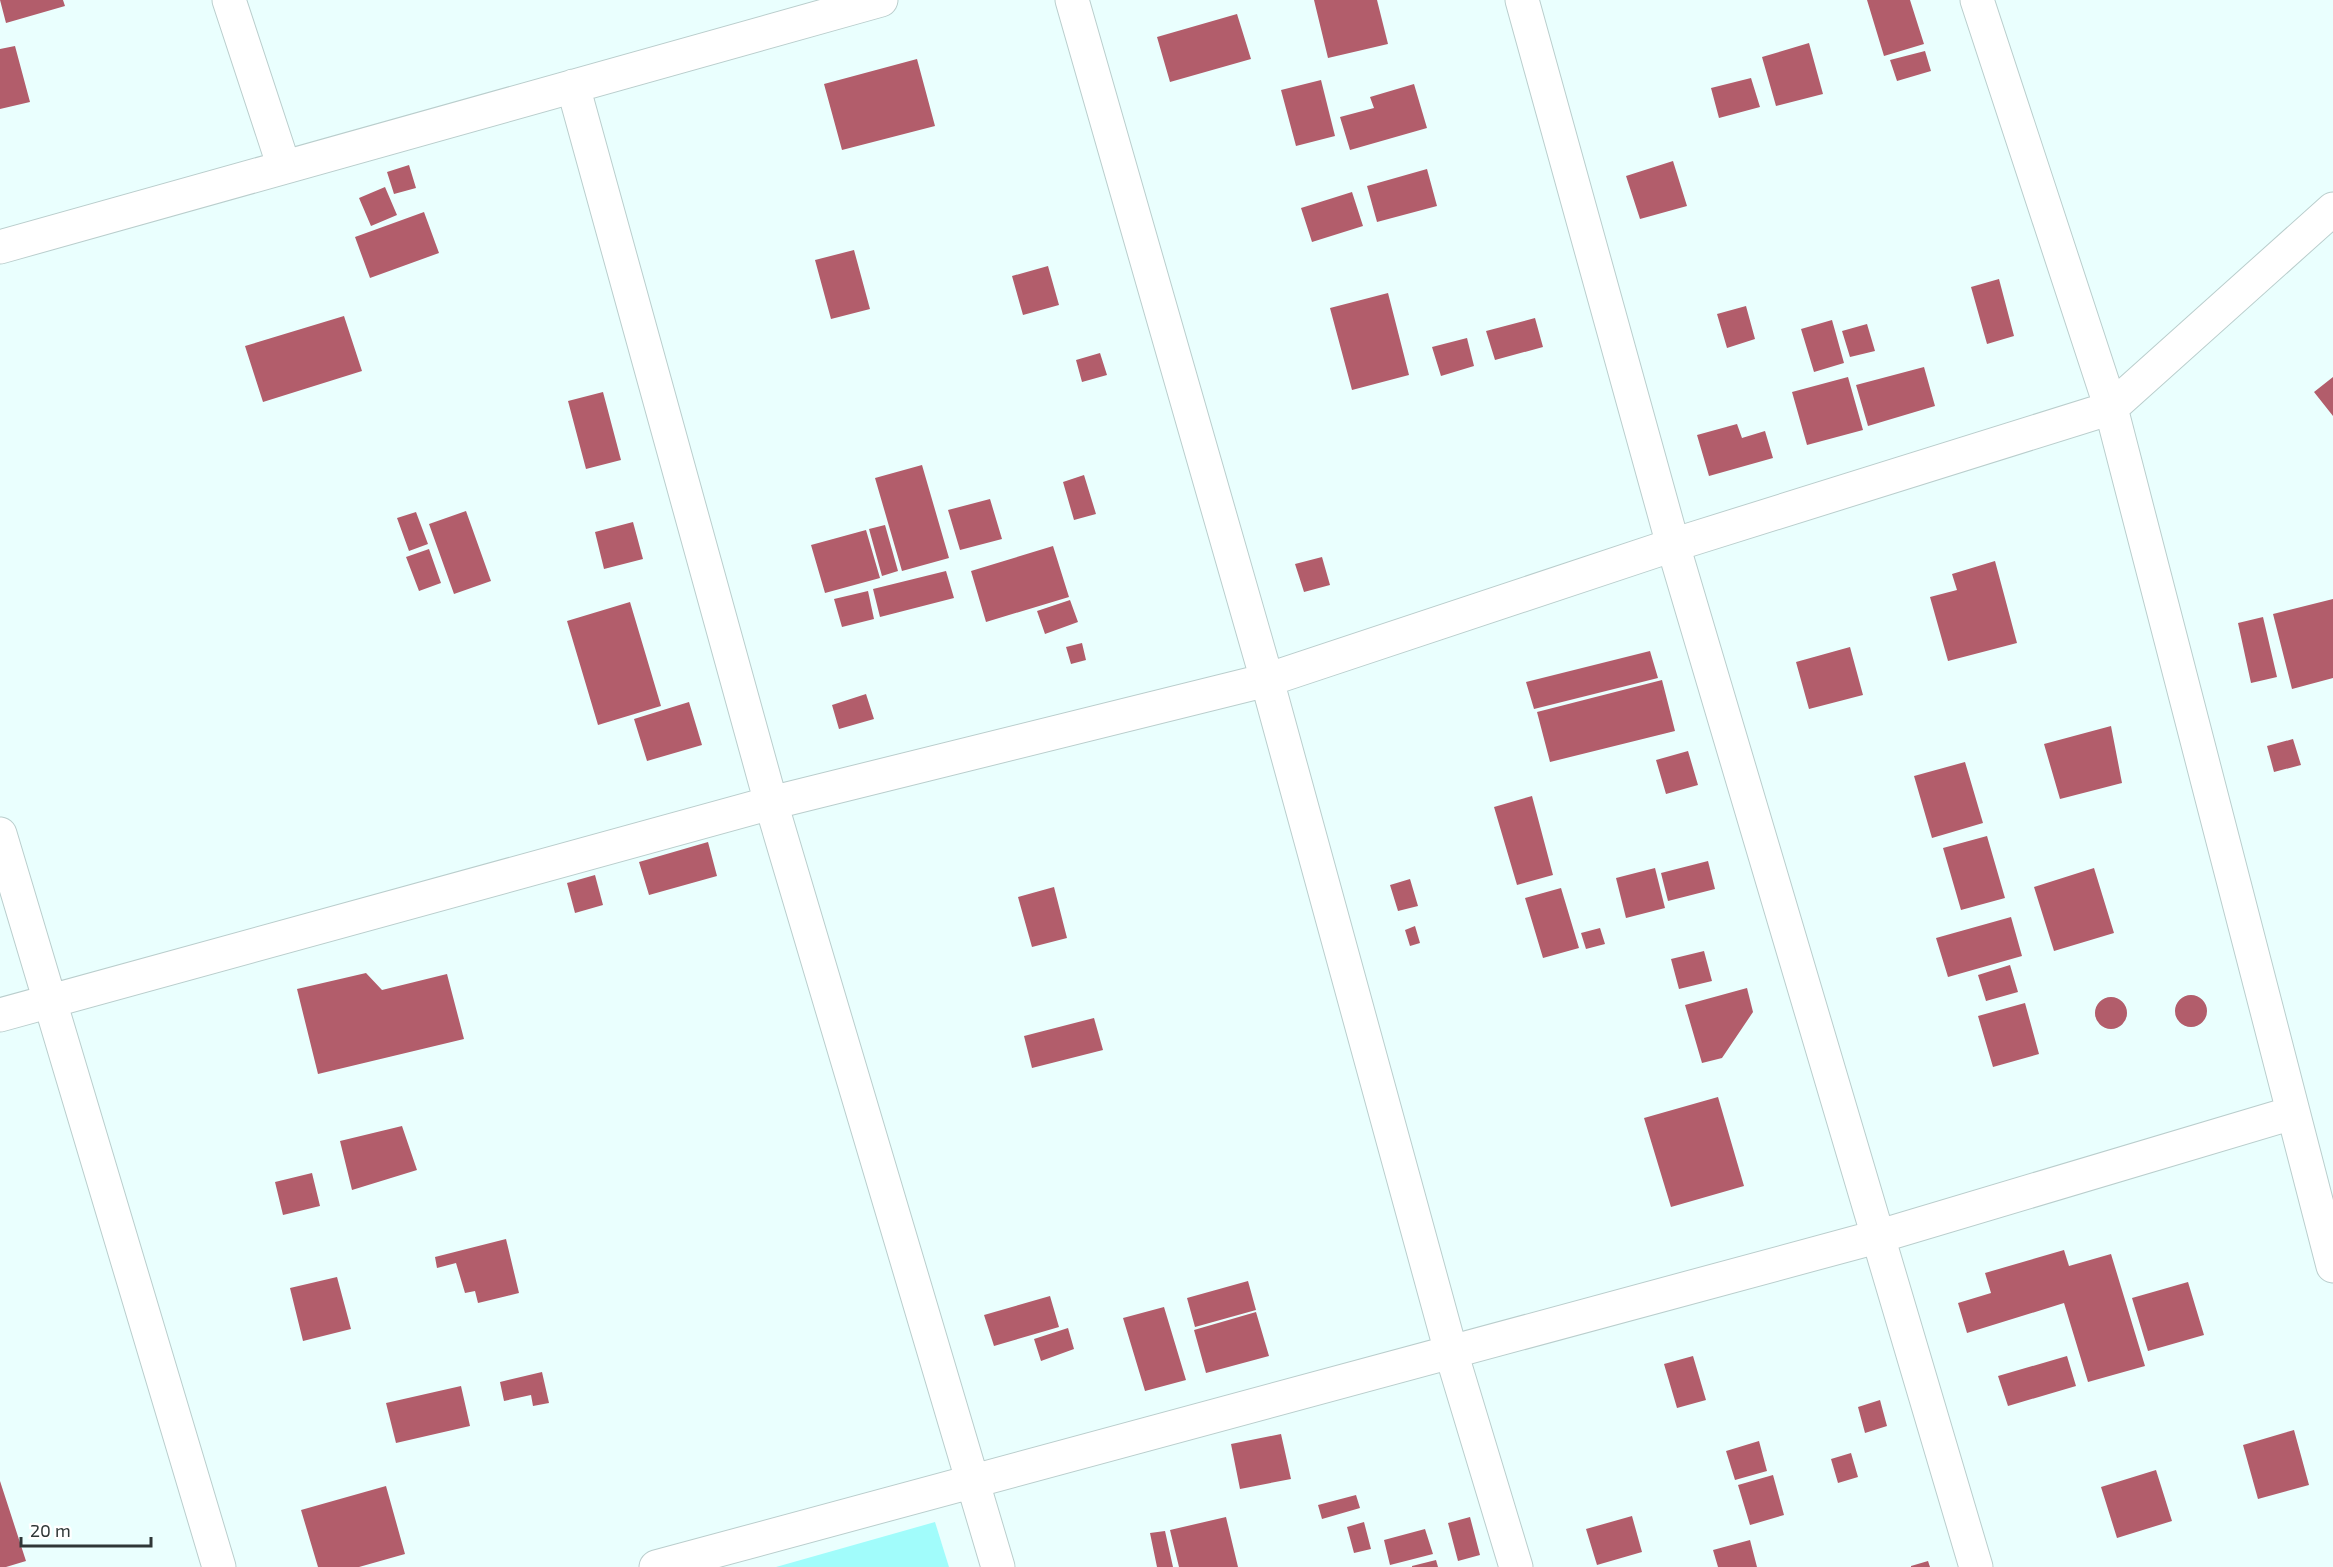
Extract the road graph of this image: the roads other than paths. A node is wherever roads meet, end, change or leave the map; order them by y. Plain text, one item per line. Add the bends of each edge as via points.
1 (229, 0) edge
2 (881, 0) edge
3 (1072, 0) edge
4 (1522, 0) edge
5 (1977, 0) edge
6 (573, 86) junction
7 (284, 167) junction
8 (2333, 209) edge
9 (0, 247) edge
10 (2110, 408) junction
11 (1673, 545) junction
12 (1267, 680) junction
13 (771, 803) junction
14 (0, 834) edge
15 (48, 1002) junction
16 (0, 1015) edge
17 (2292, 1113) junction
18 (1880, 1236) junction
19 (2333, 1266) edge
20 (1451, 1352) junction
21 (974, 1481) junction
22 (219, 1567) edge
23 (656, 1567) edge
24 (998, 1567) edge
25 (1516, 1567) edge
26 (1976, 1567) edge

1 - 7 street
2 - 6 street
3 - 12 street
4 - 11 street
5 - 10 street
6 - 7 street
6 - 13 street
7 - 9 street
8 - 10 street
10 - 11 street
10 - 17 street
11 - 12 street
11 - 18 street
12 - 13 street
12 - 20 street
13 - 15 street
13 - 21 street
14 - 15 street
15 - 16 street
15 - 22 street
17 - 18 street
17 - 19 street
18 - 20 street
18 - 26 street
20 - 21 street
20 - 25 street
21 - 23 street
21 - 24 street

